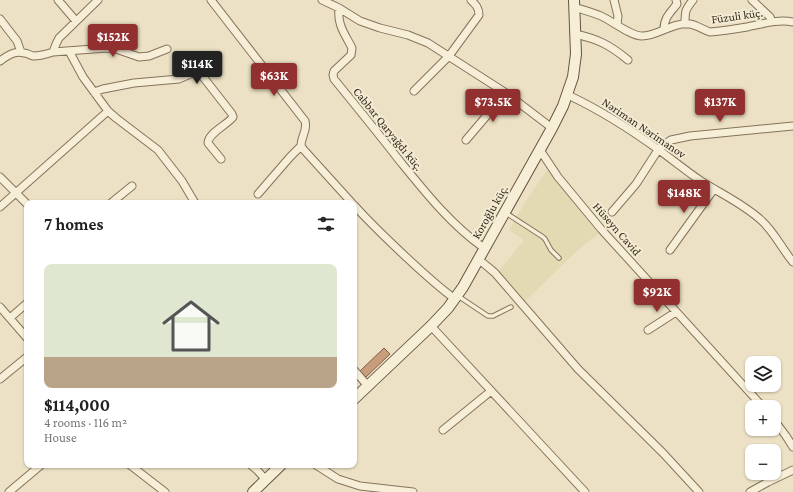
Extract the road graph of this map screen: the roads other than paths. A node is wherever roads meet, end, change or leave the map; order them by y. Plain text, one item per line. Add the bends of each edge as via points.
1 (58, 0) edge
2 (98, 0) edge
3 (211, 0) edge
4 (322, 0) edge
5 (472, 0) edge
6 (614, 0) edge
7 (676, 0) edge
8 (693, 0) edge
9 (752, 0) edge
10 (574, 4) edge
11 (340, 8) junction
12 (0, 19) edge
13 (76, 21) junction
14 (772, 22) junction
15 (793, 22) edge
16 (685, 24) junction
17 (617, 25) junction
18 (664, 29) junction
19 (575, 34) junction
20 (167, 49) dead end
21 (68, 51) junction
22 (21, 52) junction
23 (53, 52) junction
24 (449, 56) junction
25 (628, 60) dead end
26 (0, 61) edge
27 (414, 91) dead end
28 (94, 92) junction
29 (506, 93) junction
30 (568, 95) junction
31 (108, 111) junction
32 (793, 126) edge
33 (552, 128) junction
34 (466, 140) dead end
35 (301, 146) junction
36 (540, 150) junction
37 (658, 150) junction
38 (221, 159) dead end
39 (0, 177) edge
40 (132, 186) dead end
41 (714, 189) junction
42 (16, 193) junction
43 (258, 194) dead end
44 (115, 200) edge
45 (193, 200) edge
46 (349, 200) edge
47 (24, 201) edge
48 (0, 207) edge
49 (357, 209) edge
50 (505, 212) junction
51 (612, 212) dead end
52 (484, 248) junction
53 (670, 250) dead end
54 (559, 258) dead end
55 (478, 259) junction
56 (793, 262) edge
57 (456, 297) junction
58 (24, 306) edge
59 (0, 307) edge
60 (511, 307) dead end
61 (676, 312) junction
62 (10, 318) junction
63 (431, 326) junction
64 (648, 330) dead end
65 (24, 334) edge
66 (24, 359) edge
67 (357, 373) edge
68 (0, 379) edge
69 (368, 386) junction
70 (491, 390) junction
71 (357, 396) edge
72 (757, 400) edge
73 (781, 429) edge
74 (443, 430) dead end
75 (793, 447) edge
76 (37, 468) edge
77 (134, 468) edge
78 (255, 468) edge
79 (278, 468) edge
80 (321, 468) edge
81 (793, 470) edge
82 (266, 480) junction
83 (359, 489) edge
84 (9, 492) edge
85 (165, 492) edge
86 (253, 492) edge
87 (413, 492) edge
88 (584, 492) edge
89 (698, 492) edge
90 (750, 492) edge

1 - 13 street
2 - 13 street
3 - 35 street via 305,121 306,128
4 - 11 street
5 - 24 street via 477,5 479,15
6 - 17 street via 618,16
7 - 18 street via 677,4 667,17
8 - 16 street via 686,8
9 - 14 street
10 - 17 street
10 - 19 street, Koroğlu küç.
11 - 24 street via 360,21 408,35
11 - 52 street, Cabbar Qaryağdı küç. via 339,21 352,52 334,72 334,79 442,210
12 - 22 street via 17,41
13 - 23 street via 59,38
14 - 15 street, Füzuli küç.
14 - 16 street, Füzuli küç. via 710,32
16 - 18 street
17 - 18 street via 642,36
19 - 25 street via 590,37 614,48
19 - 30 street, Koroğlu küç. via 576,54
20 - 21 street via 139,57 112,48
21 - 23 street
21 - 28 street
22 - 23 street via 36,56
22 - 26 street via 13,53
24 - 27 street
24 - 29 street
28 - 31 street
28 - 38 street via 134,83 179,79 195,72 200,73 233,117 208,140
29 - 33 street
29 - 34 street
30 - 33 street, Koroğlu küç.
30 - 37 street, Nəriman Nərimanov via 605,114
31 - 42 street
31 - 45 street via 158,150
32 - 37 street via 690,136 671,140
33 - 36 street, Koroğlu küç.
35 - 43 street
35 - 46 street
36 - 50 street, Koroğlu küç.
36 - 61 street, Hüseyn Cavid via 558,177
37 - 41 street, Nəriman Nərimanov
37 - 51 street via 636,184
39 - 42 street
40 - 44 street
41 - 53 street
41 - 56 street, Nəriman Nərimanov via 761,220
42 - 47 street
42 - 48 street
49 - 57 street via 439,287
50 - 52 street, Koroğlu küç.
50 - 54 lane via 543,237
52 - 55 street, Koroğlu küç.
55 - 57 street, Koroğlu küç.
55 - 89 street via 495,273 578,369
57 - 60 lane via 488,316
57 - 63 street, Koroğlu küç.
58 - 62 street
59 - 62 street
61 - 64 street
61 - 72 street, Hüseyn Cavid
62 - 65 street
63 - 69 street, Koroğlu küç.
63 - 70 street
66 - 68 street
67 - 69 street
69 - 71 street, Koroğlu küç.
70 - 74 street
70 - 88 street
73 - 75 street
76 - 84 street
77 - 85 street
78 - 82 street
79 - 82 street
80 - 83 street
81 - 90 street
82 - 86 street
83 - 87 street

